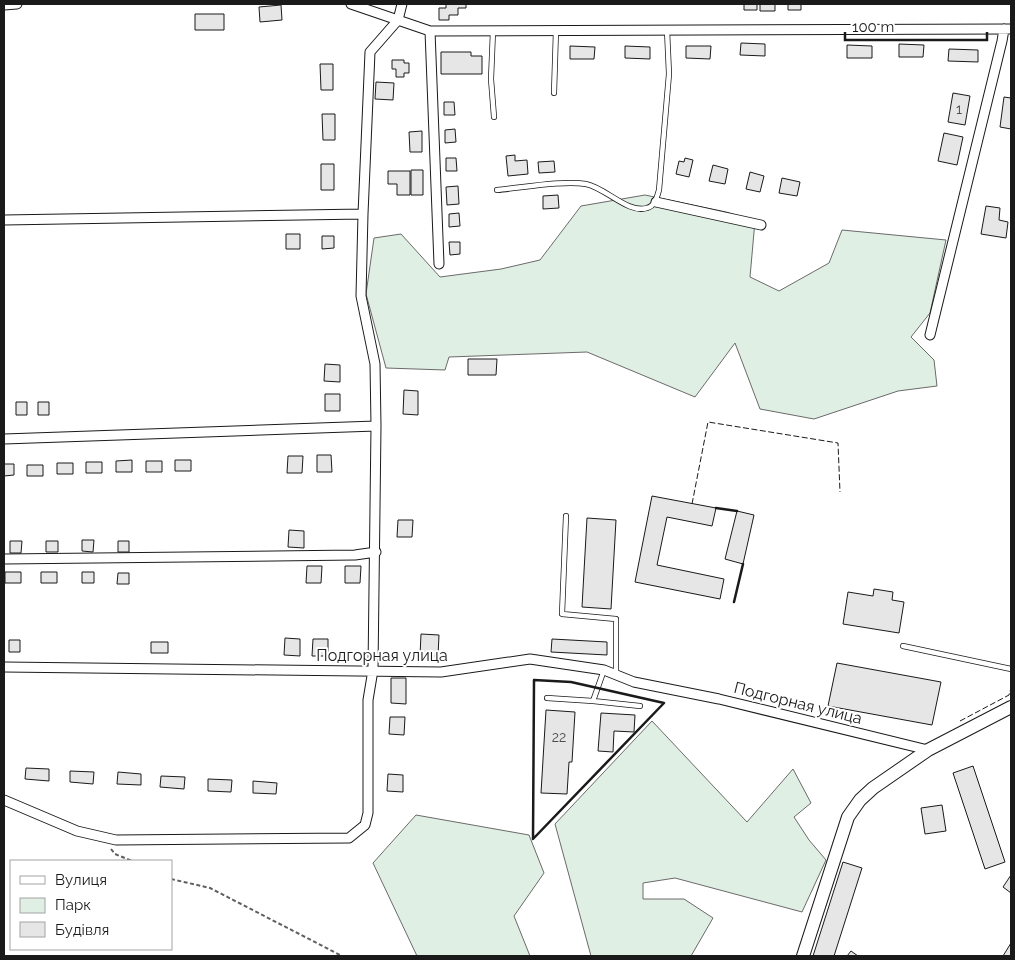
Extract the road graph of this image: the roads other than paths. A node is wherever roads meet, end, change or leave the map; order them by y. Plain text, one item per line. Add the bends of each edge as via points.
1 (17, 4) edge
2 (351, 4) edge
3 (402, 4) edge
4 (4, 5) edge
5 (398, 20) junction
6 (1008, 29) edge
7 (556, 30) junction
8 (667, 30) junction
9 (430, 31) junction
10 (493, 31) junction
11 (554, 93) dead end
12 (494, 117) dead end
13 (497, 190) dead end
14 (656, 202) junction
15 (363, 214) junction
16 (4, 220) edge
17 (761, 225) dead end
18 (439, 264) dead end
19 (930, 335) dead end
20 (376, 426) junction
21 (4, 439) edge
22 (566, 516) dead end
23 (376, 552) junction
24 (4, 559) edge
25 (903, 646) dead end
26 (4, 667) edge
27 (1011, 669) edge
28 (373, 670) junction
29 (604, 670) junction
30 (616, 675) junction
31 (547, 698) dead end
32 (593, 701) junction
33 (640, 706) dead end
34 (1011, 707) edge
35 (928, 750) junction
36 (4, 800) edge
37 (803, 956) edge

1 - 4 street
2 - 5 street
3 - 5 street
5 - 9 street
5 - 15 street via 370,52
6 - 8 street
6 - 19 street via 1002,41
7 - 8 street
7 - 10 street
7 - 11 lane
8 - 14 lane via 669,74
9 - 10 street
9 - 18 street
10 - 12 lane via 490,78
13 - 14 lane via 586,184 601,189 632,208 647,208
14 - 17 street
15 - 16 street
15 - 20 street via 361,296 375,364
20 - 21 street
20 - 23 street
22 - 30 lane via 562,614 616,619
23 - 24 street via 355,555
23 - 28 street
25 - 27 lane
26 - 28 street, Подгорная улица
28 - 29 street, Подгорная улица via 441,672 530,659
28 - 36 street via 368,700 368,813 364,825 349,838 116,840 77,831
29 - 30 street, Подгорная улица
29 - 32 lane
30 - 35 street, Подгорная улица via 634,682 719,699
31 - 32 lane
32 - 33 lane
34 - 35 main road
35 - 37 main road via 873,788 848,817

